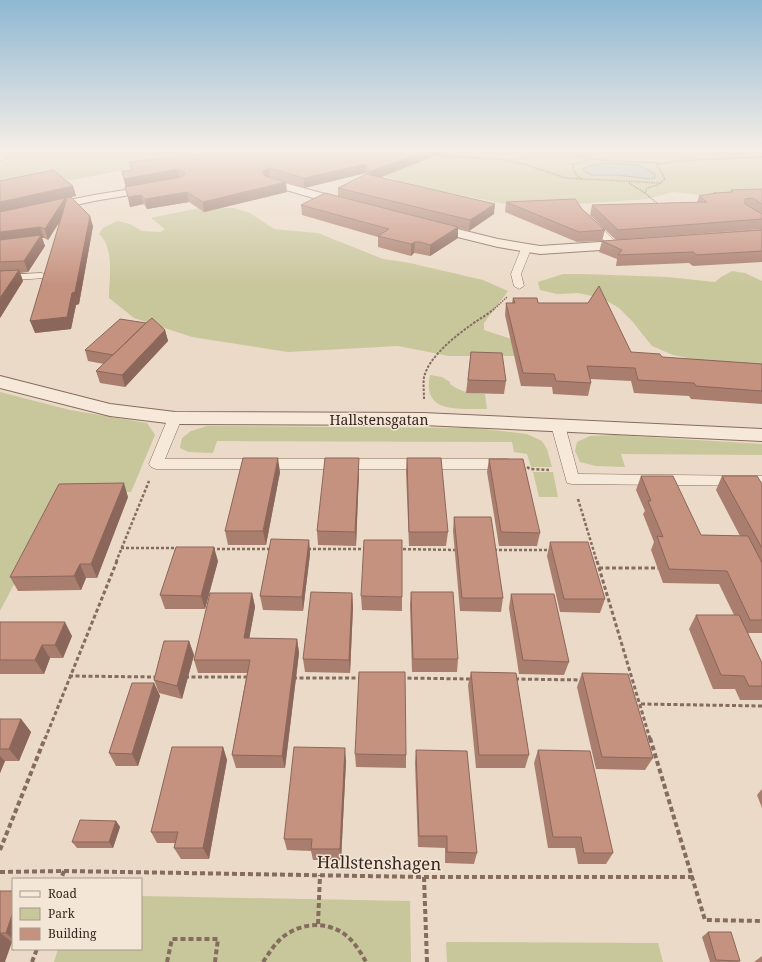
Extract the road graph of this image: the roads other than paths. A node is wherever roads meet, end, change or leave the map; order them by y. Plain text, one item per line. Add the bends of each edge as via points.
1 (113, 195) edge
2 (312, 195) edge
3 (362, 208) edge
4 (584, 216) edge
5 (0, 218) edge
6 (416, 222) edge
7 (641, 244) edge
8 (614, 245) junction
9 (526, 249) junction
10 (42, 276) edge
11 (0, 278) edge
12 (519, 286) road end
13 (0, 382) edge
14 (175, 418) junction
15 (558, 425) junction
16 (762, 434) edge
17 (521, 464) edge
18 (762, 481) edge

1 - 5 street
2 - 3 street
4 - 8 lane
6 - 9 street
7 - 8 street
8 - 9 street
9 - 12 lane via 516,274
10 - 11 lane
13 - 14 street, Hallstensgatan via 110,410
14 - 15 street, Hallstensgatan via 423,419
14 - 17 lane via 156,464
15 - 16 street, Hallstensgatan
15 - 18 lane via 571,475

